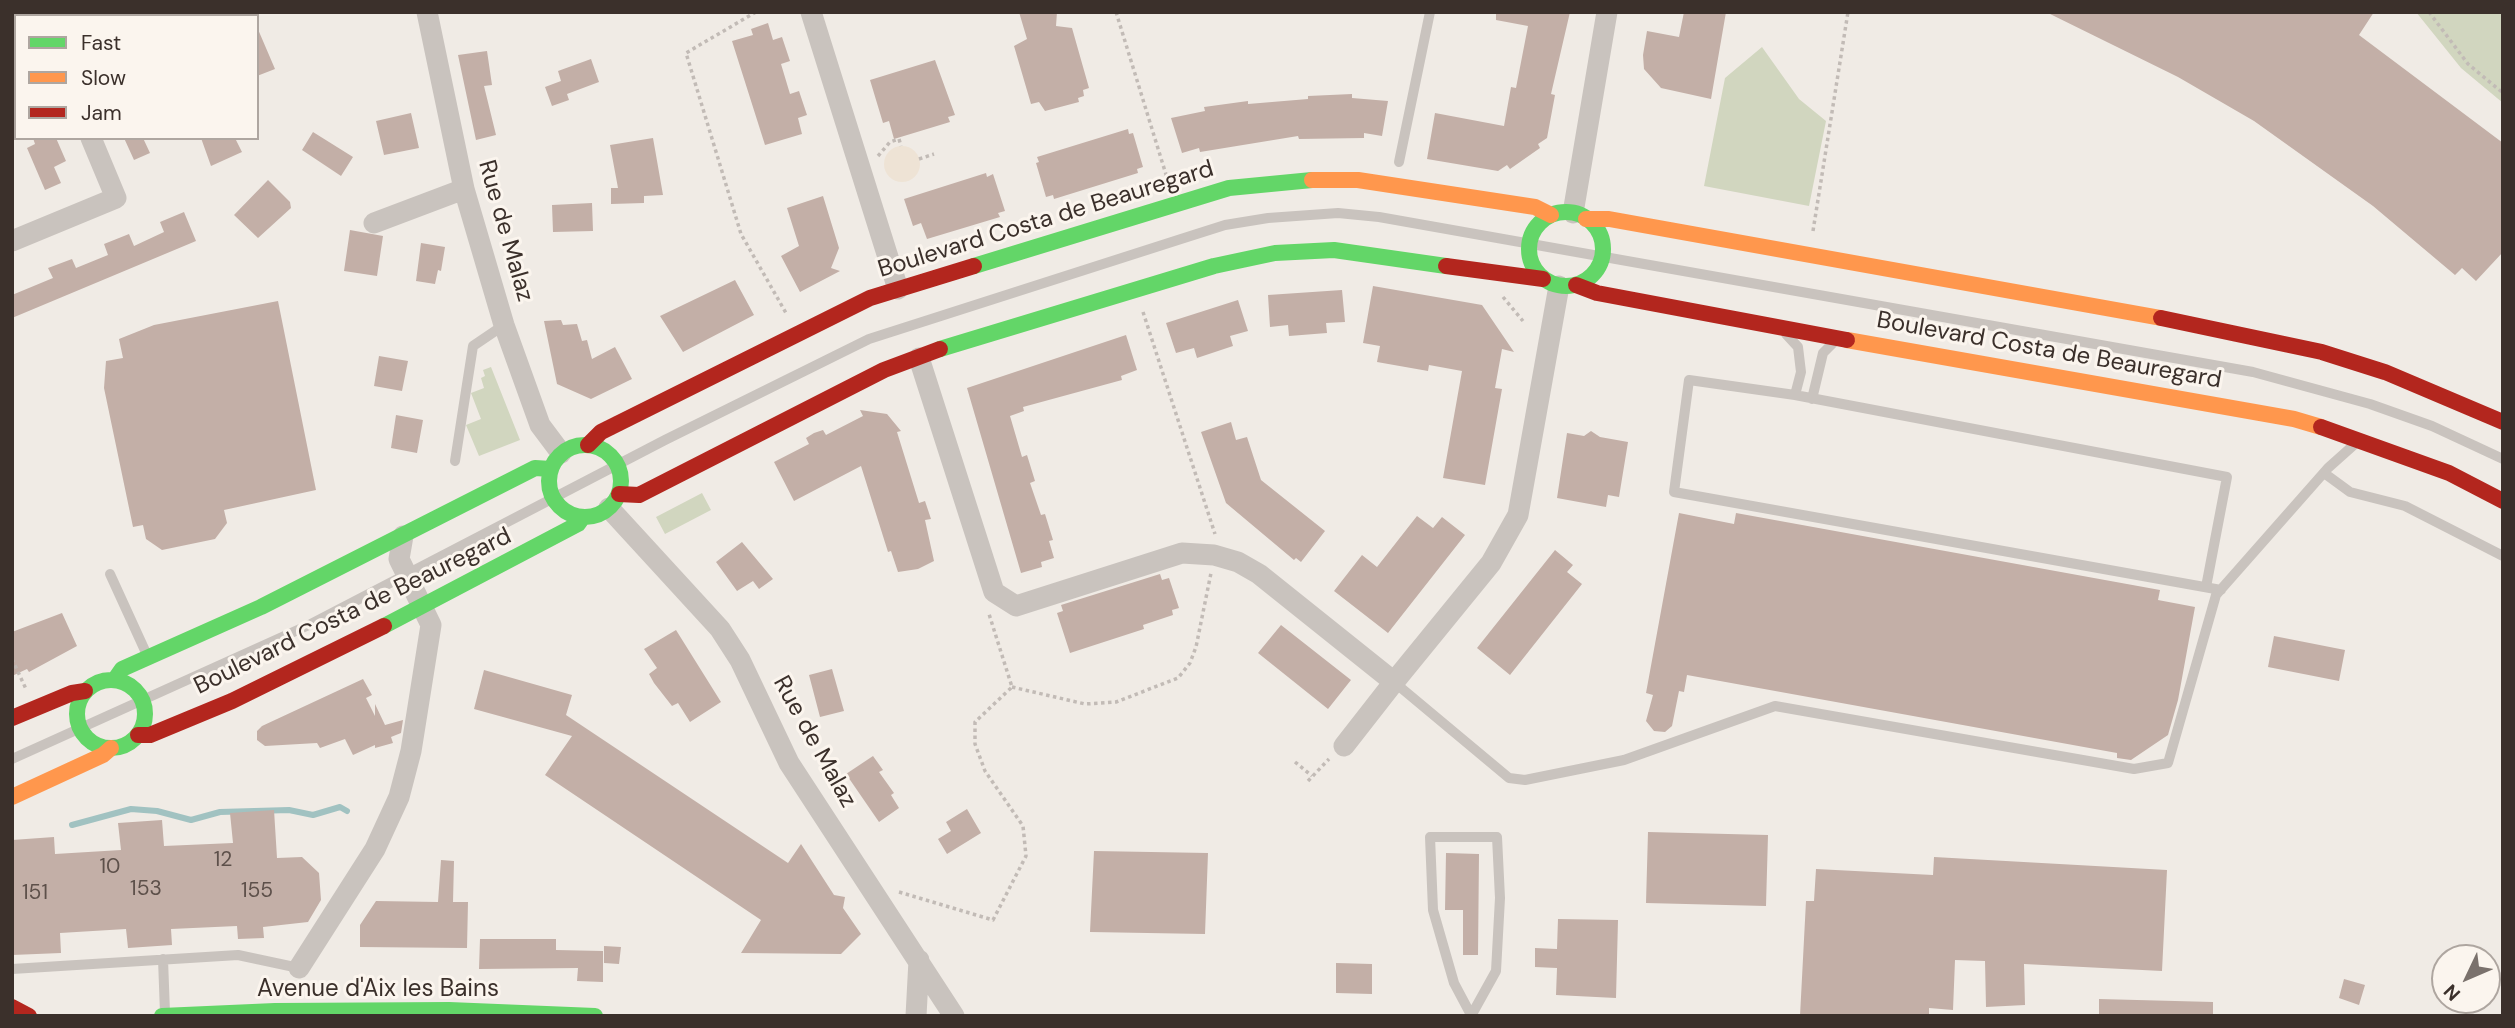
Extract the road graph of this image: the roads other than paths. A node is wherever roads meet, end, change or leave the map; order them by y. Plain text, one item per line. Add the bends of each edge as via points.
1 (427, 12) edge
2 (811, 12) edge
3 (1430, 12) edge
4 (1607, 12) edge
5 (92, 140) edge
6 (1399, 162) dead end
7 (464, 189) junction
8 (1551, 215) junction
9 (1580, 216) junction
10 (374, 223) dead end
11 (12, 241) edge
12 (1529, 244) junction
13 (1602, 258) junction
14 (1559, 283) junction
15 (898, 289) junction
16 (504, 325) junction
17 (1780, 327) junction
18 (1838, 338) junction
19 (919, 358) junction
20 (1795, 396) junction
21 (1812, 399) junction
22 (2503, 422) edge
23 (2361, 439) junction
24 (588, 444) junction
25 (2503, 459) edge
26 (455, 461) dead end
27 (556, 461) junction
28 (618, 465) junction
29 (2324, 473) junction
30 (553, 498) junction
31 (614, 501) junction
32 (2503, 501) edge
33 (583, 517) junction
34 (403, 536) junction
35 (2503, 556) edge
36 (110, 574) dead end
37 (407, 574) junction
38 (2206, 587) junction
39 (2221, 590) junction
40 (423, 607) junction
41 (148, 657) junction
42 (115, 679) junction
43 (1394, 682) junction
44 (85, 691) junction
45 (143, 701) junction
46 (12, 718) edge
47 (80, 729) junction
48 (138, 735) junction
49 (1344, 746) road end
50 (111, 748) junction
51 (12, 759) edge
52 (12, 797) edge
53 (163, 959) junction
54 (919, 960) junction
55 (299, 968) joint
56 (12, 969) edge
57 (12, 1007) edge
58 (1471, 1015) edge
59 (29, 1016) edge
60 (164, 1016) edge
61 (595, 1016) edge
62 (916, 1016) edge
63 (954, 1016) edge

1 - 7 street, Rue de Malaz
2 - 15 street
3 - 6 lane
4 - 9 street
5 - 11 street via 116,198
7 - 10 street
7 - 16 street, Rue de Malaz
8 - 9 street, Boulevard Costa de Beauregard
8 - 12 street via 1540,222
8 - 15 street, Boulevard Costa de Beauregard via 1535,207 1358,180 1291,180 1218,191
9 - 13 street via 1600,236
9 - 22 street, Boulevard Costa de Beauregard via 2185,322 2385,372
12 - 13 lane
12 - 14 street via 1531,263
12 - 28 lane via 1338,213 1225,225 869,339
13 - 14 street via 1593,275
13 - 25 lane via 2253,372 2370,404
14 - 17 street, Boulevard Costa de Beauregard
14 - 19 street, Boulevard Costa de Beauregard via 1334,250 1275,253 1214,265
14 - 43 street via 1518,515 1491,563
15 - 24 street, Boulevard Costa de Beauregard via 870,298 692,385 601,432
16 - 26 lane via 473,346
16 - 27 street, Rue de Malaz
17 - 18 street, Boulevard Costa de Beauregard
17 - 20 lane via 1797,347 1801,372
18 - 21 lane via 1823,353
18 - 23 street, Boulevard Costa de Beauregard via 2255,411
19 - 31 street, Boulevard Costa de Beauregard via 884,370 639,495
19 - 43 street via 993,592 1016,606 1182,553 1214,555 1259,575
20 - 21 lane
20 - 38 lane via 1689,380 1674,492
21 - 38 lane via 2227,477
23 - 29 lane
23 - 32 street, Boulevard Costa de Beauregard via 2449,473
24 - 27 street, Boulevard Costa de Beauregard via 574,446
24 - 28 street via 600,448
27 - 30 street via 549,484
27 - 34 street, Boulevard Costa de Beauregard
28 - 30 lane
28 - 31 street via 622,480
29 - 35 lane via 2350,492 2404,506
29 - 39 lane
30 - 33 street
30 - 37 lane
31 - 33 street, Boulevard Costa de Beauregard via 592,517
31 - 54 street, Rue de Malaz via 720,629 740,660 789,763
33 - 40 street, Boulevard Costa de Beauregard via 579,524
34 - 37 street via 399,559
34 - 41 street, Boulevard Costa de Beauregard
36 - 41 lane
37 - 40 street
37 - 45 lane
38 - 39 lane
39 - 43 lane via 2168,763 2134,769 1775,706 1624,760 1525,780 1509,778
40 - 48 street, Boulevard Costa de Beauregard via 232,701 150,735
40 - 55 street via 430,625 411,751 399,797 375,849
41 - 42 street, Boulevard Costa de Beauregard via 122,669
42 - 44 street, Boulevard Costa de Beauregard via 98,681
42 - 45 street via 132,686
43 - 49 street
44 - 46 street, Boulevard Costa de Beauregard via 72,692
44 - 47 street via 76,716
45 - 47 lane
45 - 48 street via 144,725
47 - 50 street via 88,739
47 - 51 lane
48 - 50 street, Boulevard Costa de Beauregard via 126,745
50 - 52 street, Boulevard Costa de Beauregard
53 - 55 lane via 238,955
53 - 56 lane
53 - 60 lane
54 - 62 street
54 - 63 street, Rue de Malaz
57 - 59 street
58 - 58 lane via 1496,971 1497,837 1430,838 1433,910 1454,983
60 - 61 street, Avenue d'Aix les Bains via 449,1010

